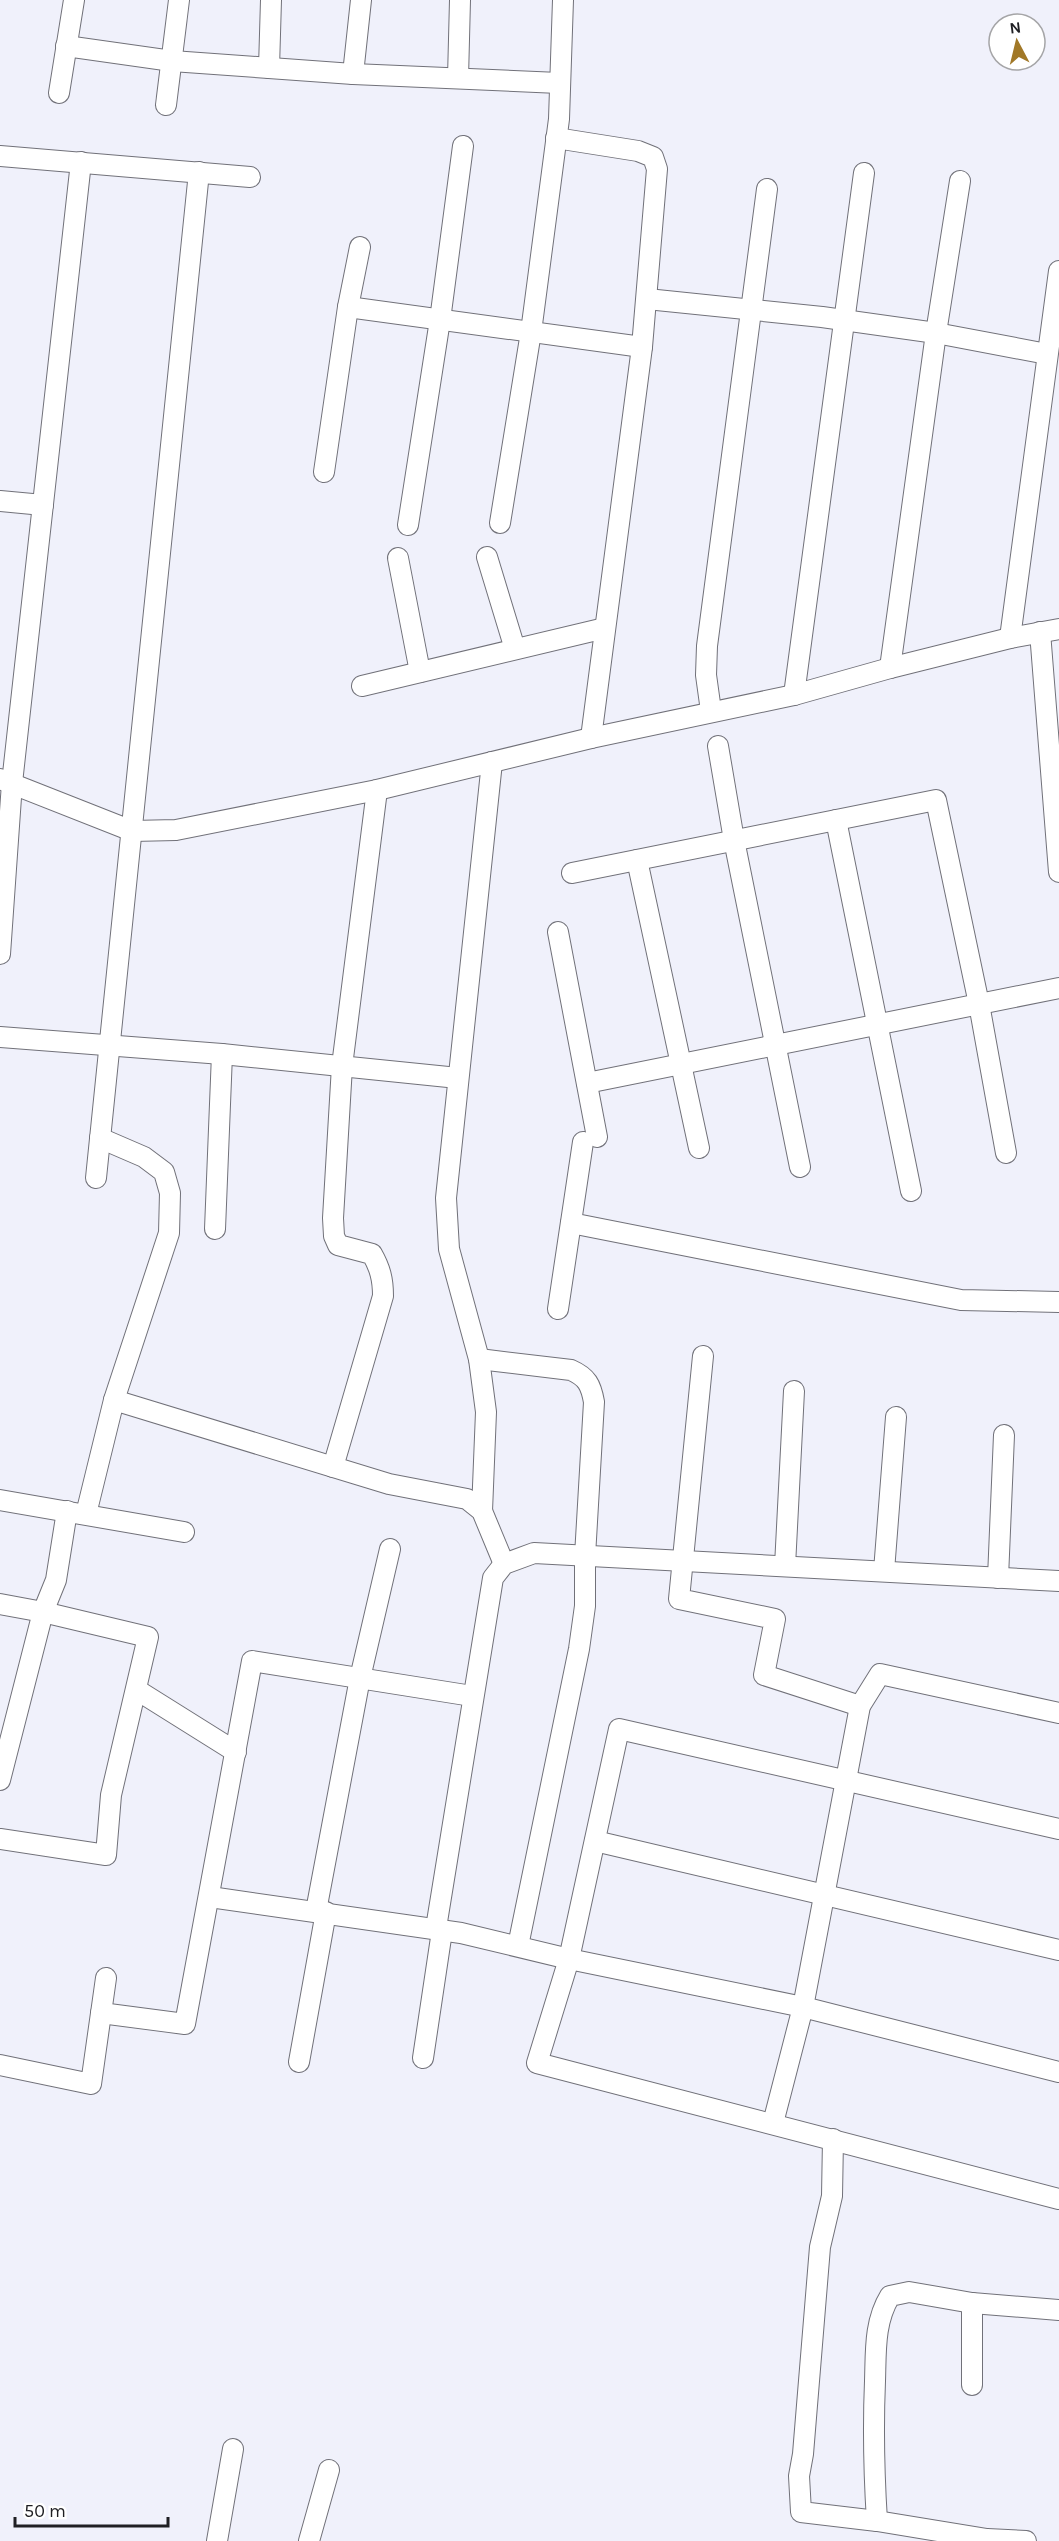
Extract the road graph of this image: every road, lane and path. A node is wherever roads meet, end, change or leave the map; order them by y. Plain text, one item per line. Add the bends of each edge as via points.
1 (74, 0) edge
2 (179, 0) edge
3 (271, 0) edge
4 (361, 0) edge
5 (460, 0) edge
6 (563, 0) edge
7 (66, 46) junction
8 (172, 61) junction
9 (269, 68) junction
10 (353, 74) junction
11 (458, 78) junction
12 (559, 82) junction
13 (59, 93) dead end
14 (166, 105) dead end
15 (556, 138) junction
16 (463, 146) dead end
17 (0, 156) edge
18 (81, 162) junction
19 (199, 172) junction
20 (864, 173) dead end
21 (250, 177) dead end
22 (960, 181) dead end
23 (767, 189) dead end
24 (360, 247) dead end
25 (1059, 271) edge
26 (646, 299) junction
27 (348, 307) junction
28 (752, 310) junction
29 (440, 320) junction
30 (845, 320) junction
31 (531, 332) junction
32 (936, 333) junction
33 (642, 346) junction
34 (1047, 354) junction
35 (324, 472) dead end
36 (0, 501) edge
37 (42, 505) junction
38 (500, 523) dead end
39 (408, 525) dead end
40 (487, 557) dead end
41 (398, 558) dead end
42 (605, 628) junction
43 (1050, 631) edge
44 (1010, 638) junction
45 (515, 649) junction
46 (890, 668) junction
47 (420, 672) junction
48 (362, 686) dead end
49 (794, 695) junction
50 (711, 711) junction
51 (591, 738) junction
52 (718, 746) dead end
53 (492, 762) junction
54 (6, 781) edge
55 (377, 790) junction
56 (836, 820) junction
57 (132, 831) junction
58 (734, 840) junction
59 (637, 860) junction
60 (1059, 872) edge
61 (572, 873) dead end
62 (558, 932) dead end
63 (0, 954) edge
64 (1059, 988) edge
65 (979, 1004) junction
66 (878, 1025) junction
67 (0, 1037) edge
68 (111, 1045) junction
69 (776, 1045) junction
70 (222, 1054) junction
71 (680, 1064) junction
72 (342, 1066) junction
73 (458, 1078) junction
74 (587, 1083) junction
75 (100, 1138) junction
76 (699, 1148) dead end
77 (1005, 1153) dead end
78 (800, 1167) dead end
79 (96, 1178) dead end
80 (911, 1191) dead end
81 (571, 1223) junction
82 (215, 1229) dead end
83 (1059, 1302) edge
84 (558, 1309) dead end
85 (703, 1356) dead end
86 (479, 1359) junction
87 (794, 1391) dead end
88 (114, 1400) junction
89 (896, 1417) dead end
90 (1004, 1435) dead end
91 (333, 1467) junction
92 (0, 1500) edge
93 (482, 1511) junction
94 (76, 1513) junction
95 (184, 1532) dead end
96 (390, 1549) dead end
97 (585, 1556) junction
98 (683, 1560) junction
99 (504, 1564) junction
100 (784, 1566) junction
101 (884, 1571) junction
102 (998, 1578) junction
103 (1059, 1581) edge
104 (0, 1604) edge
105 (43, 1612) junction
106 (360, 1678) junction
107 (137, 1690) junction
108 (472, 1696) junction
109 (860, 1706) junction
110 (1059, 1713) edge
111 (236, 1752) junction
112 (0, 1780) edge
113 (847, 1781) junction
114 (1059, 1829) edge
115 (0, 1839) edge
116 (595, 1841) junction
117 (825, 1896) junction
118 (210, 1897) junction
119 (321, 1912) junction
120 (439, 1929) junction
121 (518, 1946) junction
122 (1059, 1950) edge
123 (569, 1959) junction
124 (106, 1978) dead end
125 (803, 2007) junction
126 (101, 2013) junction
127 (423, 2058) dead end
128 (299, 2062) dead end
129 (0, 2065) edge
130 (1059, 2072) edge
131 (773, 2123) junction
132 (833, 2139) junction
133 (1059, 2199) edge
134 (972, 2302) junction
135 (1059, 2310) edge
136 (972, 2385) dead end
137 (233, 2449) dead end
138 (328, 2470) dead end
139 (877, 2521) junction
140 (217, 2541) edge
141 (309, 2541) edge
142 (1026, 2541) edge

1 - 7 street
2 - 8 street
3 - 9 street
4 - 10 street
5 - 11 street
6 - 12 street
7 - 8 street
7 - 13 street
8 - 9 street
8 - 14 street
9 - 10 street
10 - 11 street
11 - 12 street
12 - 15 street
15 - 26 street via 638,151 653,157 657,169 656,196
15 - 31 street
16 - 29 street
17 - 18 street
18 - 19 street
18 - 37 street
19 - 21 street
19 - 57 street
20 - 30 street
22 - 32 street
23 - 28 street
24 - 27 street
25 - 34 street
26 - 28 street
26 - 33 street
27 - 29 street
27 - 35 street
28 - 30 street
28 - 50 street via 707,646
29 - 31 street
29 - 39 street
30 - 32 street
30 - 49 street
31 - 33 street
31 - 38 street
32 - 34 street
32 - 46 street
33 - 42 street
34 - 44 street
36 - 37 street
37 - 54 street
40 - 45 street
41 - 47 street
42 - 45 street
42 - 51 street
43 - 44 street
43 - 60 street
44 - 46 street
45 - 47 street
46 - 49 street
47 - 48 street
49 - 50 street
50 - 51 street
51 - 53 street
52 - 58 street
53 - 55 street
53 - 73 street
54 - 57 street
54 - 63 street
55 - 57 street via 188,828
55 - 72 street
56 - 58 street
56 - 65 street via 936,800
56 - 66 street
57 - 68 street
58 - 59 street
58 - 69 street
59 - 61 street
59 - 71 street
62 - 74 street
64 - 65 street
65 - 66 street
65 - 77 street
66 - 69 street
66 - 80 street
67 - 68 street
68 - 70 street
68 - 75 street
69 - 71 street
69 - 78 street
70 - 72 street
70 - 82 street
71 - 74 street
71 - 76 street
72 - 73 street
72 - 91 street via 334,1236 338,1245 372,1254 383,1280 382,1296
73 - 86 street via 446,1198 449,1250
74 - 81 street via 590,1139
75 - 79 street
75 - 88 street via 144,1157 164,1172 170,1193 169,1233
81 - 83 street via 962,1300
81 - 84 street
85 - 98 street
86 - 93 street via 486,1412
86 - 97 street via 571,1370 583,1375 591,1386 594,1402
87 - 100 street
88 - 91 street
88 - 94 street
89 - 101 street
90 - 102 street
91 - 93 street via 389,1484 467,1499
92 - 94 street
93 - 99 street
94 - 95 street
94 - 105 street
96 - 106 street
97 - 98 street
97 - 99 street via 534,1553
97 - 121 street via 585,1606 579,1649
98 - 100 street
98 - 109 street via 679,1599 775,1619 764,1675
99 - 108 street via 493,1578
100 - 101 street
101 - 102 street
102 - 103 street
104 - 105 street
105 - 107 street via 148,1637
105 - 112 street
106 - 108 street
106 - 111 street via 252,1661
106 - 119 street
107 - 111 street
107 - 115 street via 111,1795 106,1855
108 - 120 street
109 - 110 street via 880,1674
109 - 113 street
111 - 118 street
113 - 114 street
113 - 116 street via 619,1729
113 - 117 street
116 - 117 street
116 - 123 street
117 - 122 street
117 - 125 street
118 - 119 street
118 - 126 street via 185,2024
119 - 120 street
119 - 128 street
120 - 121 street
120 - 127 street
121 - 123 street
123 - 125 street
123 - 131 street via 537,2063
124 - 126 street
125 - 130 street
125 - 131 street
126 - 129 street via 91,2084
131 - 132 street
132 - 133 street
132 - 139 street via 832,2196 820,2247 799,2476 801,2512
134 - 135 street
134 - 136 street
134 - 139 street via 909,2292 890,2296 882,2309 877,2332 872,2449
137 - 140 street
138 - 141 street
139 - 142 street via 987,2539

